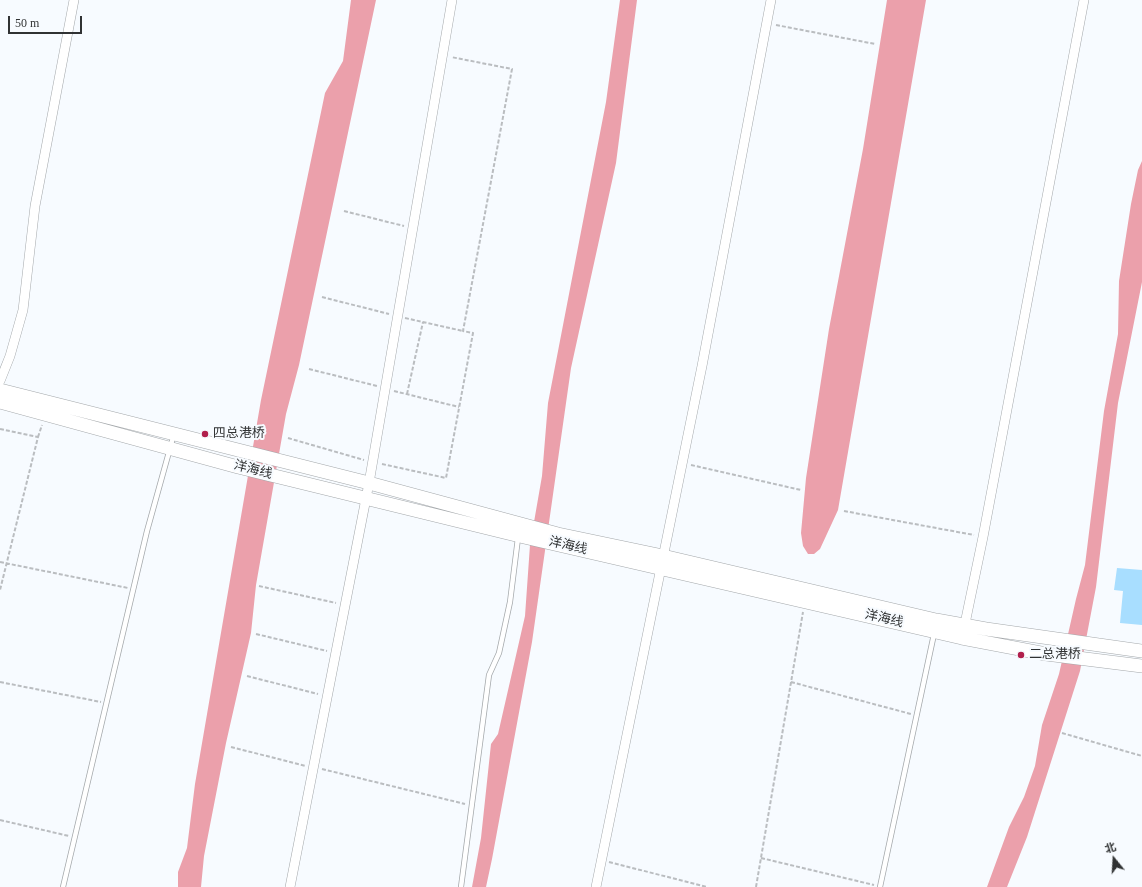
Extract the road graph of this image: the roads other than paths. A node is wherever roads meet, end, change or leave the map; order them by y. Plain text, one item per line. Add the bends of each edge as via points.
1 (74, 0) edge
2 (452, 0) edge
3 (771, 0) edge
4 (1084, 0) edge
5 (0, 381) edge
6 (0, 390) edge
7 (0, 402) edge
8 (174, 434) junction
9 (170, 448) junction
10 (369, 483) junction
11 (366, 498) junction
12 (522, 531) junction
13 (662, 562) junction
14 (935, 626) junction
15 (964, 631) junction
16 (1142, 651) edge
17 (1142, 666) edge
18 (62, 887) edge
19 (290, 887) edge
20 (462, 887) edge
21 (596, 887) edge
22 (880, 887) edge

1 - 5 street via 35,206 24,310
2 - 10 street
3 - 13 street
4 - 15 street
6 - 8 main road, 洋海线
7 - 9 main road, 洋海线
8 - 9 lane
8 - 10 main road, 洋海线
9 - 11 main road, 洋海线
9 - 18 lane via 147,531
10 - 11 street
10 - 12 main road, 洋海线
11 - 12 main road, 洋海线
11 - 19 street
12 - 13 main road, 洋海线
12 - 20 lane via 499,654 489,675
13 - 14 main road, 洋海线
13 - 14 main road, 洋海线 via 804,601
13 - 21 street
14 - 15 main road, 洋海线
14 - 22 lane
15 - 16 main road, 洋海线 via 1047,638
15 - 17 main road, 洋海线 via 1046,654

